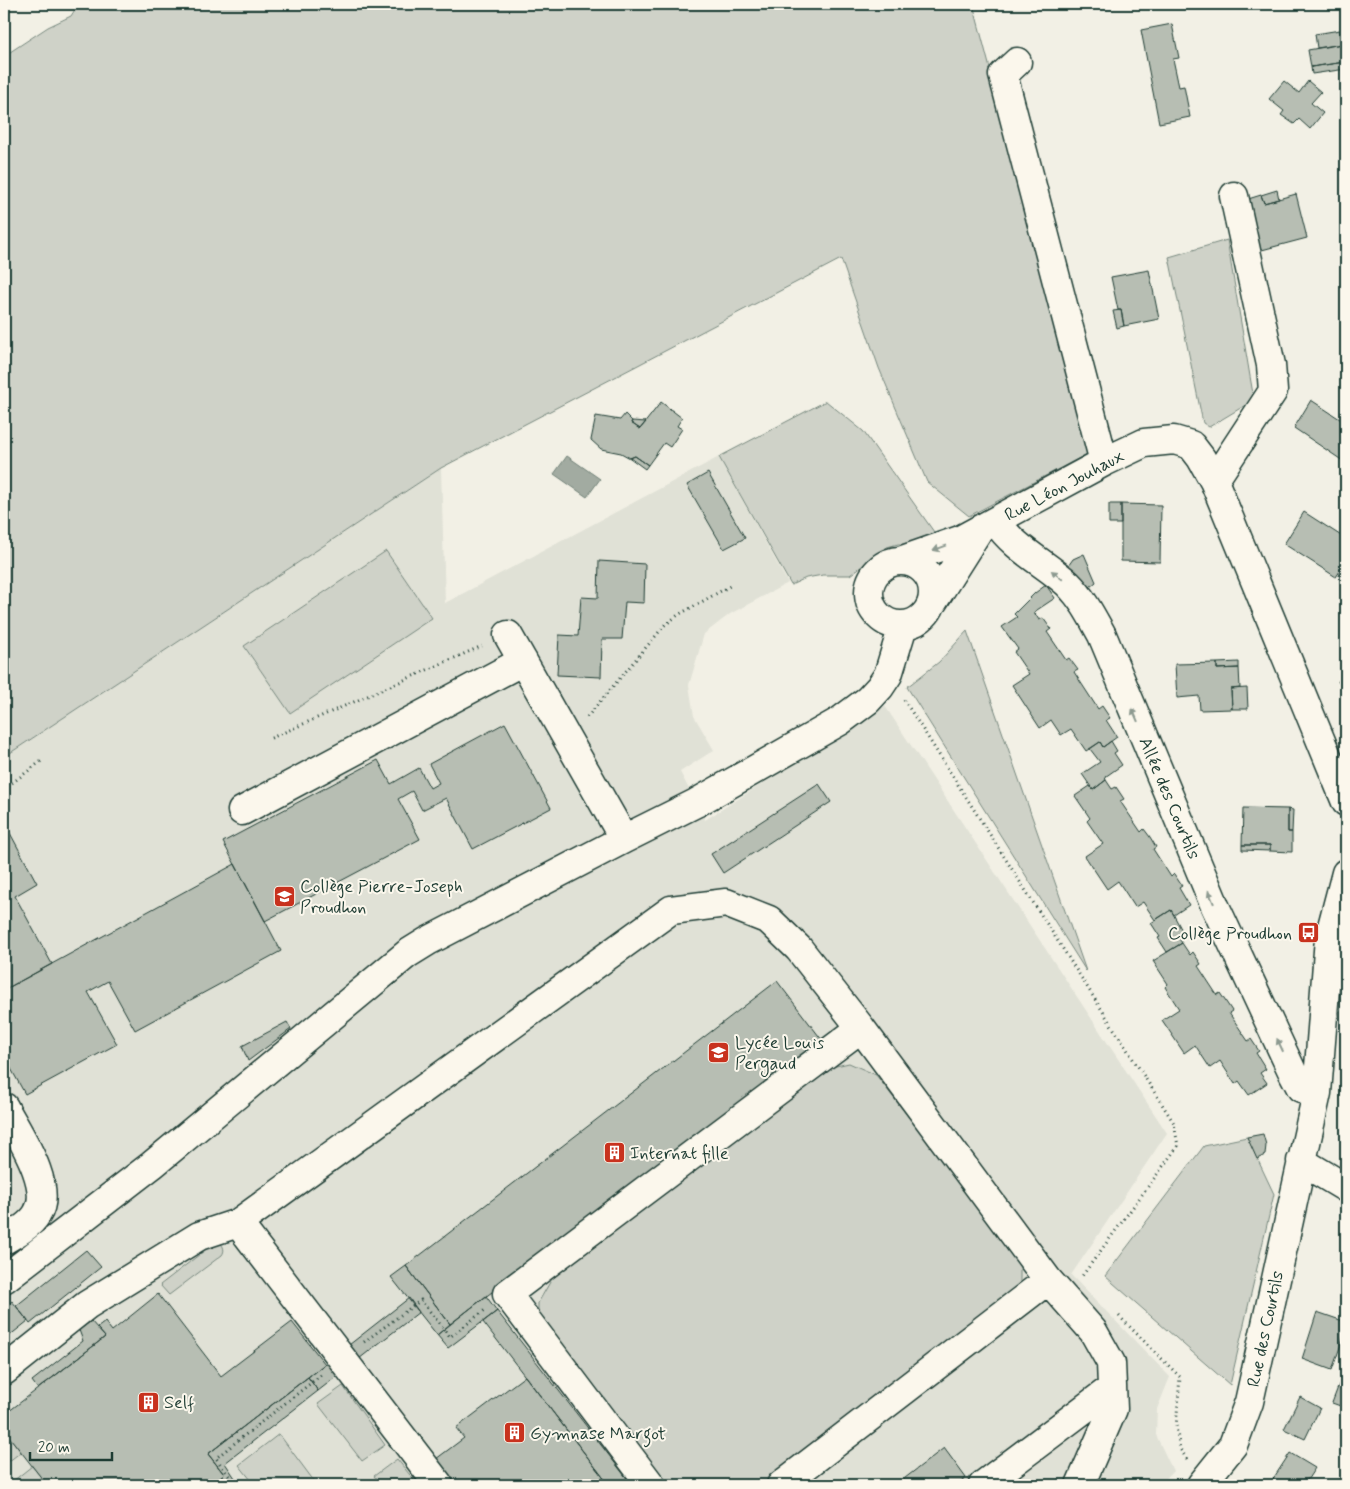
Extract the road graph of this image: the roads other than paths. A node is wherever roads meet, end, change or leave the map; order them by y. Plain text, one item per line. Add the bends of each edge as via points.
1 (1017, 62) dead end
2 (1234, 196) dead end
3 (1104, 462) junction
4 (1214, 481) junction
5 (987, 526) junction
6 (900, 561) junction
7 (933, 602) junction
8 (903, 626) junction
9 (508, 634) road end
10 (524, 661) junction
11 (1346, 802) edge
12 (242, 811) dead end
13 (624, 838) junction
14 (1346, 873) edge
15 (861, 1028) junction
16 (1309, 1091) junction
17 (4, 1107) edge
18 (1301, 1161) junction
19 (1346, 1188) edge
20 (238, 1223) junction
21 (4, 1240) edge
22 (4, 1279) edge
23 (1048, 1280) junction
24 (4, 1371) edge
25 (1112, 1388) junction
26 (1202, 1484) edge
27 (439, 1485) edge
28 (651, 1485) edge
29 (781, 1485) edge
30 (983, 1485) edge
31 (1080, 1485) edge

1 - 3 street via 1003,76
2 - 4 street via 1271,365 1273,391
3 - 4 street, Rue Léon Jouhaux via 1144,443 1174,440 1191,444
3 - 5 street, Rue Léon Jouhaux
4 - 11 street, Rue Léon Jouhaux
5 -> 6 street, Rue Léon Jouhaux via 960,540
5 - 7 street
16 -> 5 street, Allée des Courtils via 1215,906 1102,635 1082,599 1003,532
6 - 7 street via 919,566 927,573 932,582
6 - 8 street via 890,563 874,575 869,595 876,613 883,620
7 - 8 street via 922,618
8 - 13 street via 888,675 868,700 840,721 696,803
9 - 10 street
10 - 12 street
10 - 13 street
13 - 22 street via 407,954 152,1165
14 - 16 street, Rue des Courtils via 1329,938
15 - 20 street via 799,948 769,920 726,903 671,910
15 - 23 street
15 - 28 street via 507,1294
16 - 18 street, Rue des Courtils
17 - 21 street via 37,1170 42,1202 37,1214 20,1231
18 - 19 street
18 - 26 street, Rue des Courtils via 1248,1402 1233,1445
20 - 24 street via 199,1236 87,1305
20 - 27 street via 352,1351
23 - 25 street via 1093,1332 1110,1364
23 - 29 street
25 - 30 street
25 - 31 street via 1113,1409

